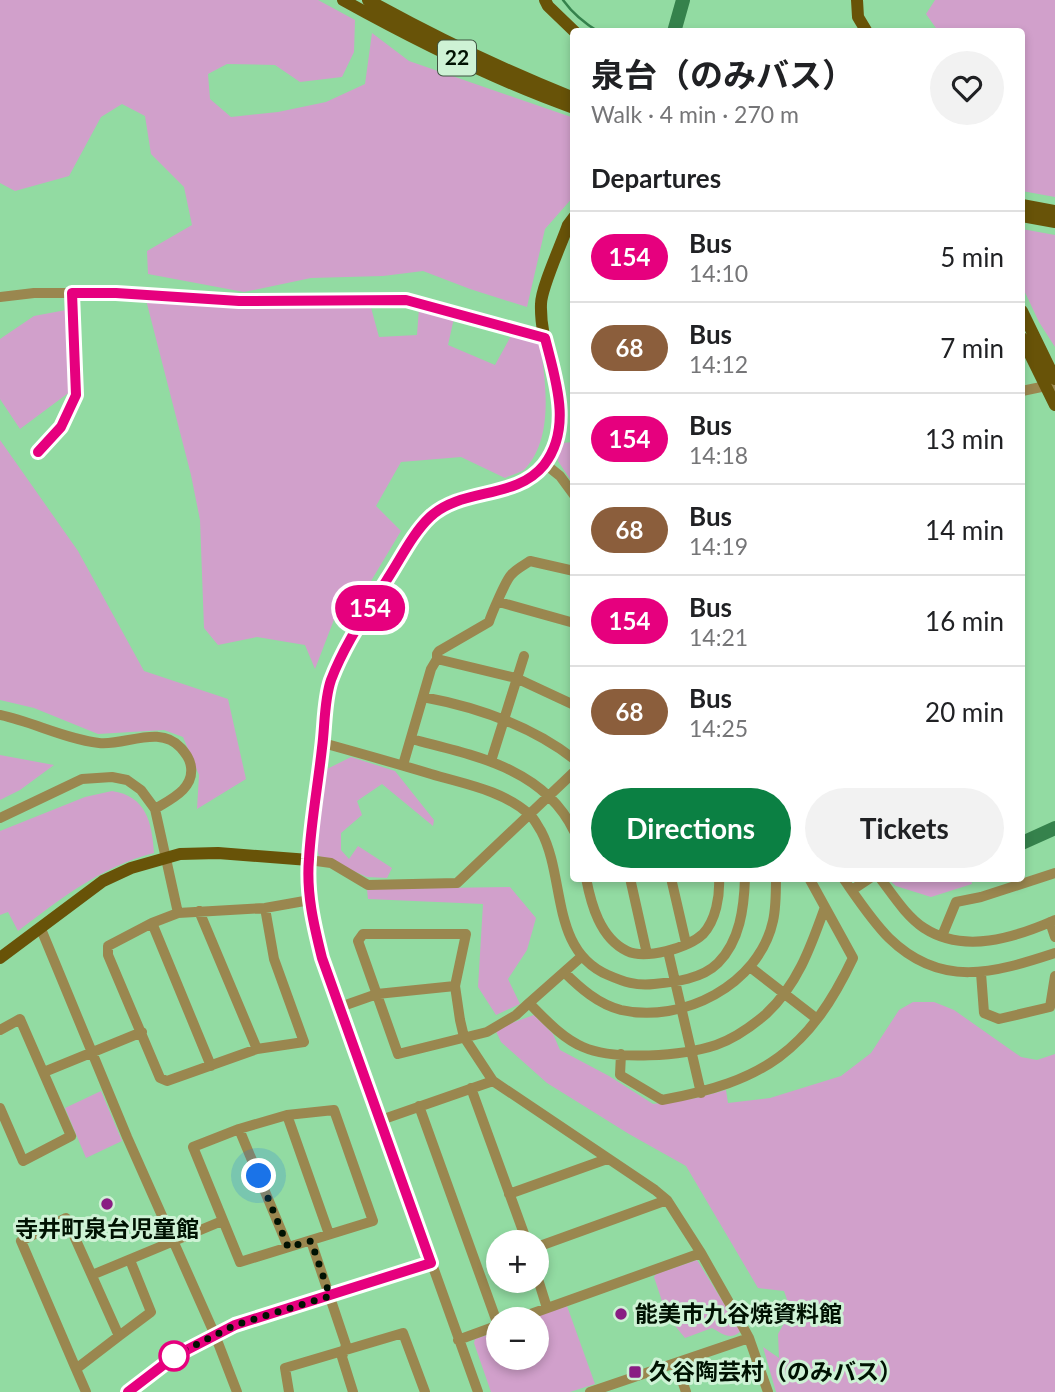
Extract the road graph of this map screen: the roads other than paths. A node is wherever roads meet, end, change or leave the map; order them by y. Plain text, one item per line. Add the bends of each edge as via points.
1 (343, 0) edge
2 (368, 0) edge
3 (545, 0) edge
4 (857, 0) edge
5 (571, 28) edge
6 (865, 28) edge
7 (570, 96) edge
8 (570, 106) edge
9 (1025, 206) edge
10 (1055, 211) edge
11 (1025, 217) edge
12 (570, 222) edge
13 (1055, 222) edge
14 (72, 293) junction
15 (0, 297) edge
16 (1025, 318) edge
17 (545, 338) junction
18 (1025, 343) edge
19 (1052, 384) edge
20 (1025, 390) edge
21 (1055, 405) edge
22 (38, 452) dead end
23 (545, 464) junction
24 (570, 490) edge
25 (570, 570) edge
26 (499, 602) junction
27 (570, 622) edge
28 (524, 656) dead end
29 (438, 659) junction
30 (516, 678) junction
31 (423, 697) junction
32 (570, 703) edge
33 (0, 715) edge
34 (503, 719) junction
35 (411, 738) junction
36 (323, 743) junction
37 (570, 756) edge
38 (491, 761) junction
39 (403, 765) junction
40 (570, 776) edge
41 (548, 797) junction
42 (155, 809) junction
43 (531, 815) junction
44 (0, 818) edge
45 (570, 824) edge
46 (166, 858) junction
47 (309, 860) junction
48 (1055, 873) edge
49 (587, 882) edge
50 (631, 882) edge
51 (672, 882) edge
52 (721, 882) edge
53 (744, 882) edge
54 (776, 882) edge
55 (811, 882) edge
56 (846, 882) edge
57 (864, 882) edge
58 (883, 882) edge
59 (852, 890) junction
60 (310, 900) junction
61 (825, 907) junction
62 (265, 908) junction
63 (199, 911) junction
64 (178, 912) junction
65 (1053, 921) edge
66 (152, 923) junction
67 (41, 929) junction
68 (942, 936) junction
69 (1055, 937) edge
70 (686, 943) junction
71 (668, 951) junction
72 (1055, 953) edge
73 (647, 954) junction
74 (581, 957) junction
75 (0, 958) edge
76 (750, 967) junction
77 (564, 972) junction
78 (981, 973) junction
79 (1055, 976) edge
80 (675, 982) junction
81 (455, 986) junction
82 (784, 993) junction
83 (377, 994) junction
84 (529, 1003) junction
85 (340, 1007) junction
86 (681, 1009) junction
87 (817, 1019) junction
88 (0, 1030) edge
89 (142, 1032) junction
90 (464, 1037) junction
91 (257, 1049) junction
92 (93, 1051) junction
93 (691, 1051) junction
94 (621, 1054) junction
95 (211, 1066) junction
96 (44, 1072) junction
97 (493, 1081) junction
98 (471, 1087) junction
99 (701, 1093) junction
100 (419, 1106) junction
101 (0, 1108) edge
102 (287, 1115) junction
103 (381, 1120) junction
104 (239, 1129) junction
105 (607, 1159) junction
106 (509, 1194) junction
107 (667, 1200) junction
108 (222, 1221) junction
109 (522, 1230) edge
110 (329, 1234) junction
111 (311, 1241) junction
112 (174, 1242) junction
113 (549, 1243) edge
114 (288, 1247) junction
115 (701, 1253) junction
116 (130, 1259) junction
117 (431, 1263) junction
118 (92, 1275) junction
119 (330, 1296) junction
120 (492, 1307) edge
121 (549, 1307) edge
122 (486, 1330) edge
123 (215, 1335) junction
124 (119, 1336) junction
125 (749, 1338) junction
126 (458, 1340) junction
127 (344, 1350) junction
128 (676, 1363) junction
129 (76, 1370) junction
130 (607, 1389) edge
131 (86, 1392) edge
132 (128, 1392) edge
133 (237, 1392) edge
134 (289, 1392) edge
135 (353, 1392) edge
136 (425, 1392) edge
137 (478, 1392) edge
138 (590, 1392) edge
139 (686, 1392) edge
140 (768, 1392) edge

1 - 8 main road, 22 via 425,43
2 - 7 main road, 22 via 428,34
3 - 5 main road
4 - 6 main road
9 - 10 main road
11 - 13 main road
12 - 17 main road via 541,303
14 - 15 street
14 - 17 street via 239,301 406,300
14 - 22 street via 76,395 61,427
16 - 19 main road
17 - 23 main road via 561,410 558,438
18 - 19 main road
19 - 20 street
19 - 21 main road
23 - 24 street
23 - 36 main road via 519,484 463,498 428,518 344,649 330,683
25 - 26 street via 530,561 510,575
26 - 27 street
26 - 29 street via 493,606 489,622 439,651
28 - 30 street
29 - 30 street
29 - 31 street
30 - 32 street
30 - 34 street
31 - 34 street
31 - 35 street
33 - 42 street via 101,743 158,737 175,741 188,757 189,783
34 - 37 street via 547,739
34 - 38 street
35 - 38 street
35 - 39 street
36 - 39 street
36 - 47 main road
38 - 41 street via 530,780
39 - 43 street via 492,792
40 - 41 street
41 - 43 street
41 - 45 street
42 - 44 street via 127,780 91,777
42 - 46 street
43 - 47 street via 457,883 368,885 331,863
43 - 74 street via 546,842 564,916
46 - 47 main road via 218,853
46 - 64 street
46 - 67 main road via 103,881
47 - 60 street
48 - 68 street via 956,902
49 - 73 street via 598,920 613,941 628,952
50 - 73 street
51 - 70 street
52 - 70 street via 720,897 703,934
53 - 80 street via 739,925 723,958 714,968
54 - 76 street via 773,922
55 - 61 street
56 - 59 street
57 - 59 street
58 - 68 street via 913,919
59 - 78 street via 887,937 907,954 932,967
60 - 62 street
60 - 85 street via 322,958
61 - 82 street via 804,965
61 - 87 street via 853,958
62 - 63 street
62 - 91 street via 274,959 304,1042
63 - 64 street
63 - 91 street
64 - 66 street
65 - 68 street via 984,943
65 - 69 street
66 - 89 street via 108,946
66 - 95 street
67 - 75 main road
67 - 92 street
70 - 71 street
71 - 73 street
71 - 80 street
72 - 78 street
74 - 77 street
74 - 80 street via 624,982
76 - 82 street
76 - 86 street via 702,1001
77 - 84 street
77 - 86 street via 579,988 620,1010
78 - 79 street via 984,1013 999,1020 1050,1007
80 - 86 street
81 - 83 street
81 - 83 street via 466,934 363,934 358,941
81 - 90 street
82 - 87 street
82 - 93 street via 740,1033
83 - 85 street
83 - 90 street via 398,1054
84 - 90 street via 487,1032
84 - 94 street via 562,1035 585,1048
85 - 103 street
86 - 93 street
87 - 99 street via 785,1055 768,1066
88 - 96 street via 20,1020
89 - 92 street
89 - 95 street via 160,1078 167,1081
90 - 97 street
91 - 95 street
92 - 96 street
92 - 112 street
93 - 94 street
93 - 99 street
94 - 99 street via 620,1075 662,1100
96 - 101 street via 71,1136 23,1161
97 - 98 street
97 - 105 street
98 - 100 street
98 - 106 street
100 - 103 street
100 - 120 street
102 - 104 street
102 - 110 street
102 - 110 street via 334,1110 373,1221
103 - 117 street
104 - 108 street via 193,1147
104 - 114 street
105 - 106 street
105 - 107 street
106 - 109 street
107 - 113 street
107 - 115 street
108 - 112 street
108 - 114 street via 240,1262
110 - 111 street
111 - 114 street
111 - 119 street
112 - 116 street
112 - 123 street
115 - 121 street
115 - 125 street
116 - 118 street
116 - 124 street via 151,1312
117 - 119 street
117 - 126 street
118 - 124 street
118 - 129 street via 66,1218 21,1241
119 - 123 street
119 - 127 street
122 - 126 street
123 - 132 street via 175,1356
123 - 133 street
124 - 129 street
125 - 128 street
125 - 140 street
126 - 137 street
127 - 134 street via 285,1368
127 - 135 street
127 - 136 street via 403,1333
128 - 130 street
128 - 139 street
129 - 131 street
130 - 138 street

